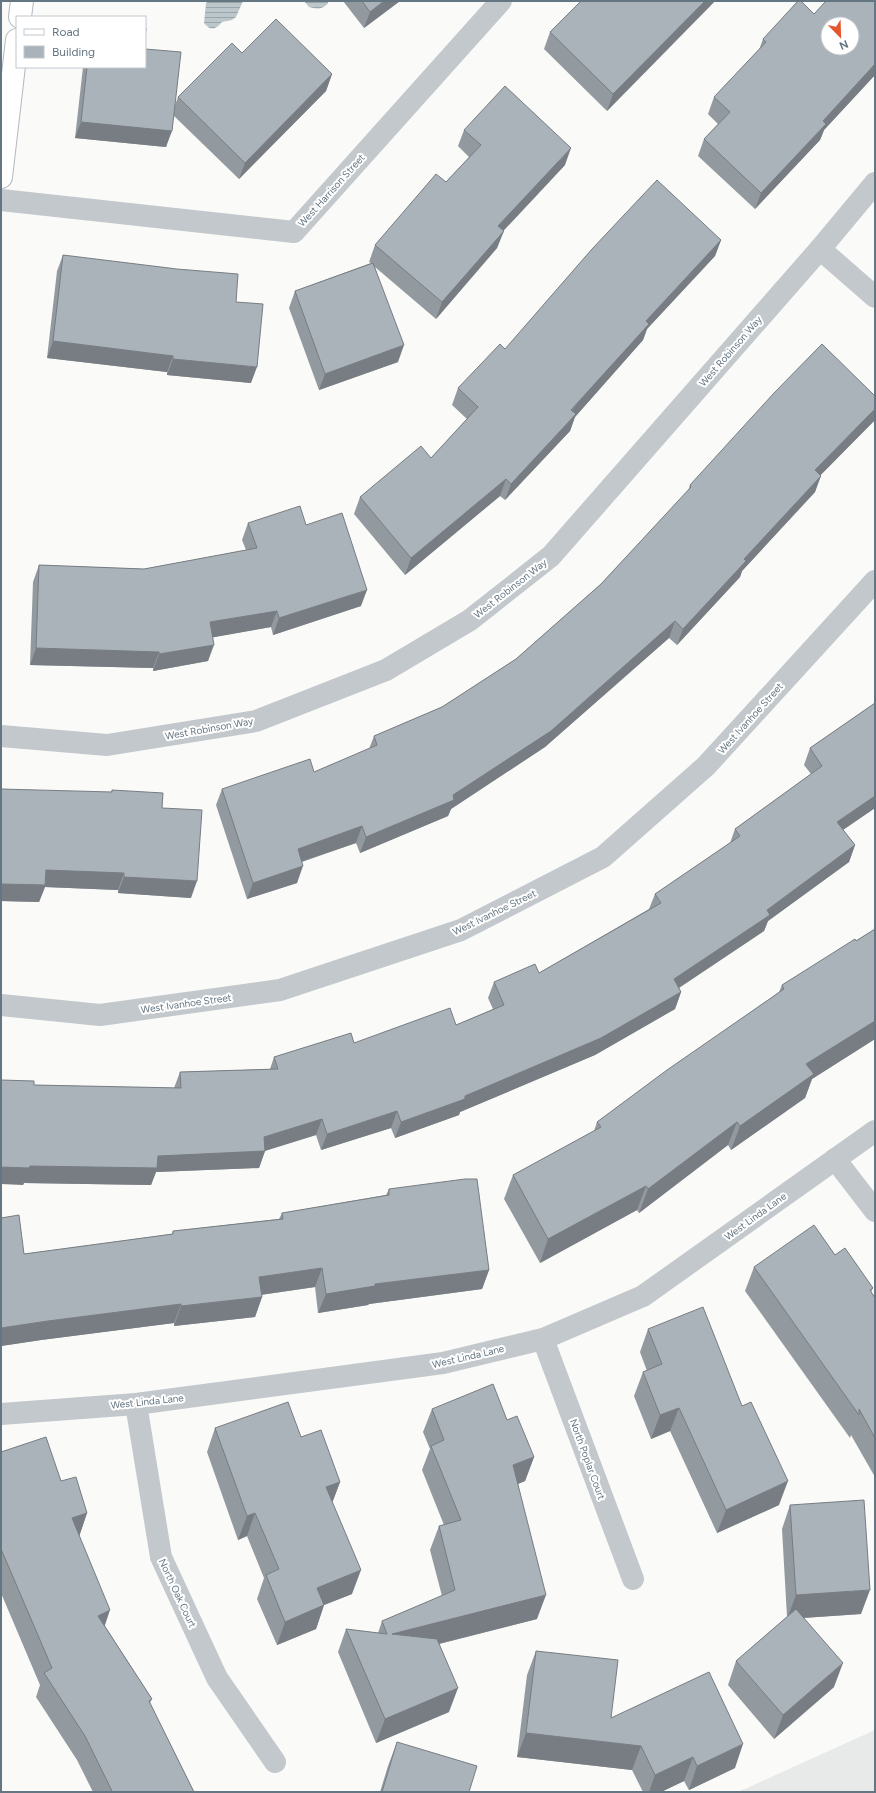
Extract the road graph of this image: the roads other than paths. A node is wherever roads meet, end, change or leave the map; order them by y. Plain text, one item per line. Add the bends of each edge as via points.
1 (22, 1) edge
2 (501, 1) edge
3 (20, 16) edge
4 (16, 49) edge
5 (1, 177) edge
6 (875, 183) edge
7 (1, 200) edge
8 (820, 249) junction
9 (875, 297) edge
10 (875, 581) edge
11 (1, 736) edge
12 (1, 1005) edge
13 (875, 1131) edge
14 (835, 1159) junction
15 (875, 1212) edge
16 (543, 1339) junction
17 (136, 1404) junction
18 (1, 1414) edge
19 (633, 1579) dead end
20 (274, 1762) dead end

1 - 3 street
2 - 7 street, West Harrison Street via 294,232
4 - 5 street
6 - 8 street, West Robinson Way
8 - 9 street
8 - 11 street, West Robinson Way via 551,556 470,620 392,666 256,721 107,745
10 - 12 street, West Ivanhoe Street via 706,766 603,857 461,930 280,990 100,1015
13 - 14 street, West Linda Lane
14 - 15 street
14 - 16 street, West Linda Lane via 643,1296
16 - 17 street, West Linda Lane via 442,1363
16 - 19 street, North Poplar Court
17 - 18 street, West Linda Lane
17 - 20 street, North Oak Court via 161,1557 217,1678

